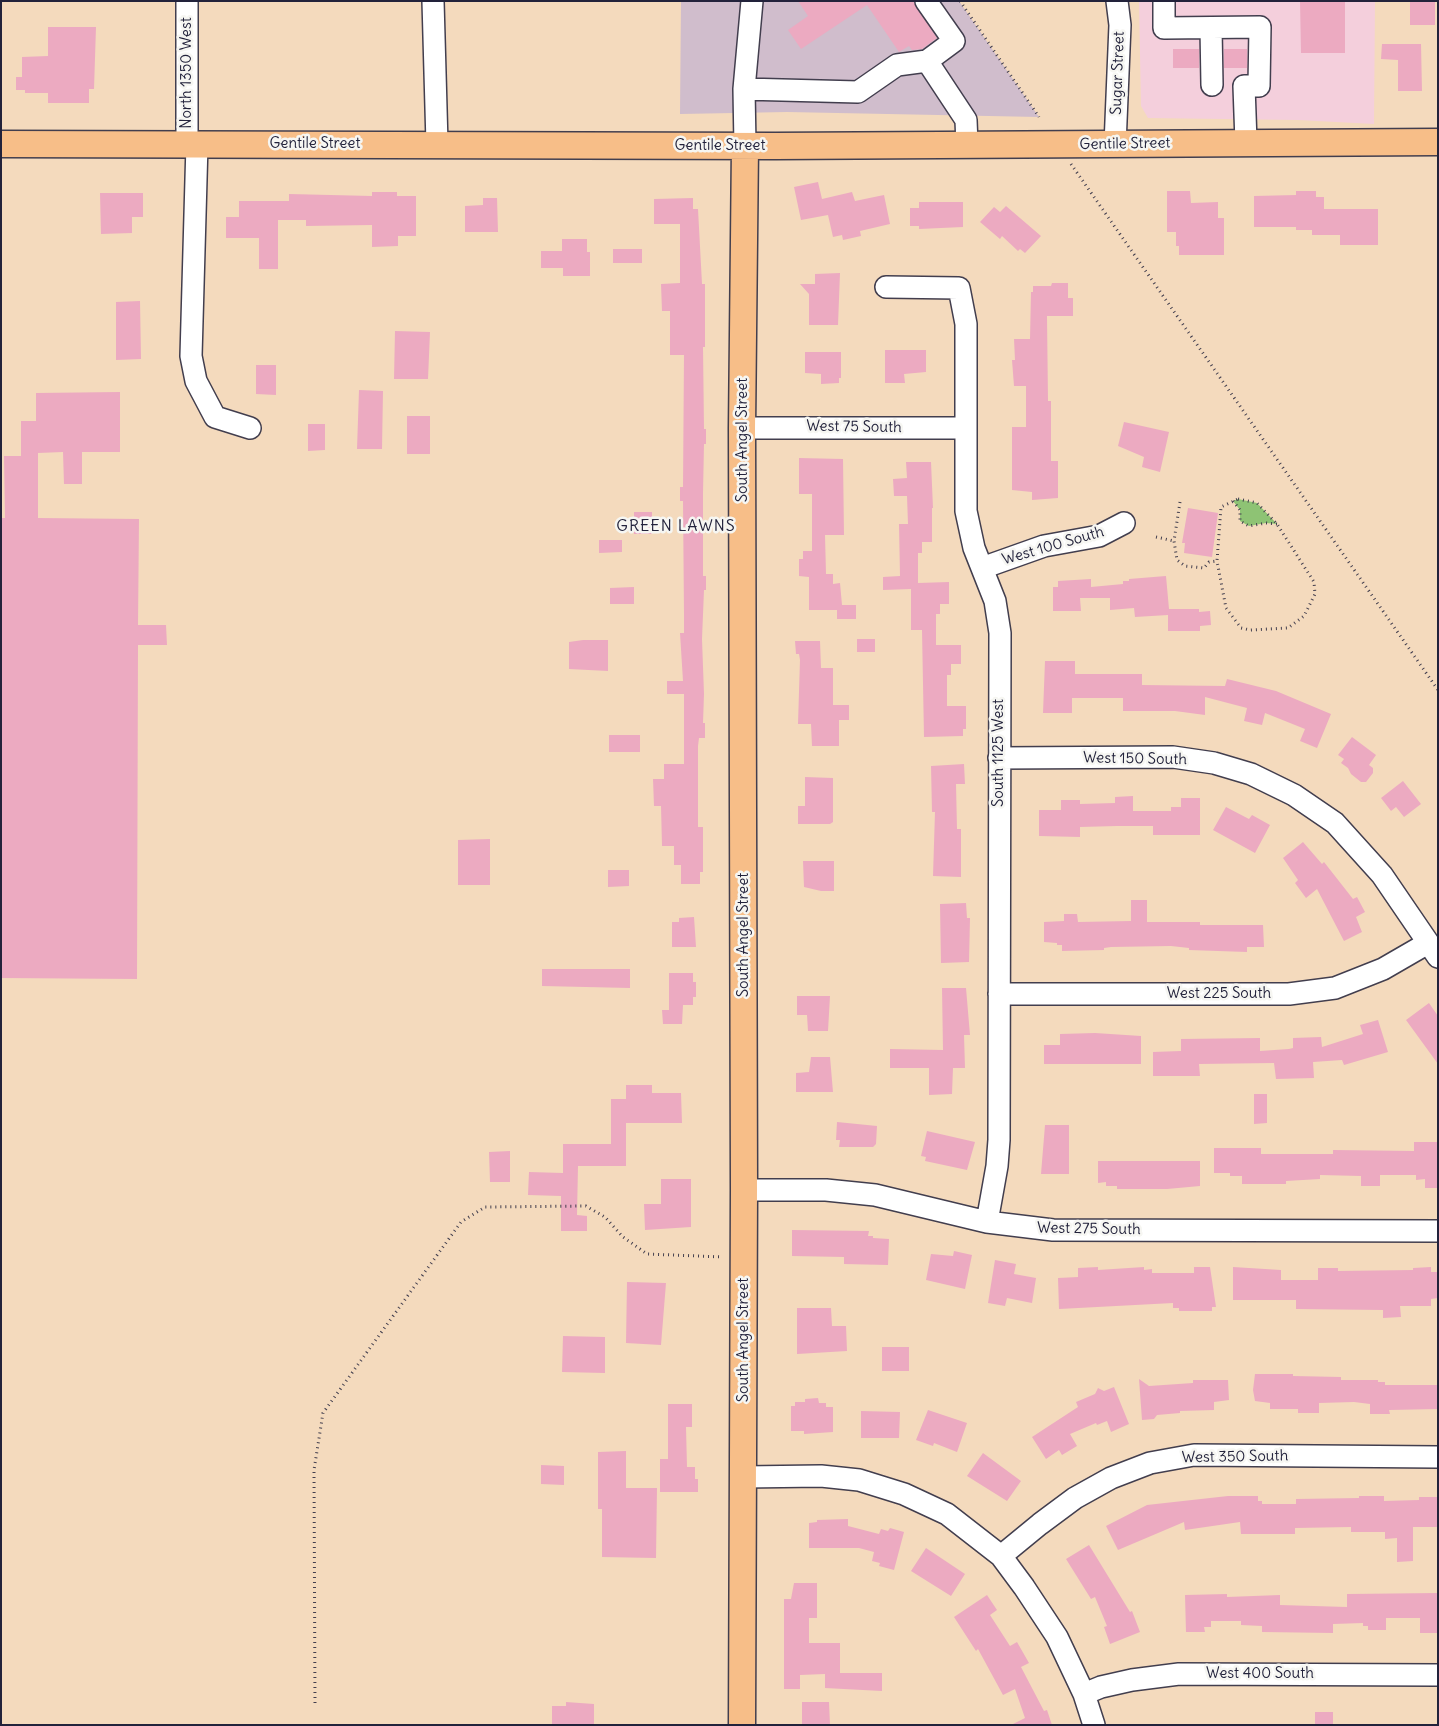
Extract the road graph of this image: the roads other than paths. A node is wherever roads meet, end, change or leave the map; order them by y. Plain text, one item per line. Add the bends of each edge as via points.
1 (187, 1) edge
2 (433, 1) edge
3 (752, 1) edge
4 (926, 1) edge
5 (1116, 1) edge
6 (1164, 1) edge
7 (1211, 28) junction
8 (927, 61) junction
9 (1212, 85) dead end
10 (744, 89) junction
11 (1246, 142) junction
12 (1438, 142) edge
13 (1, 144) edge
14 (192, 144) junction
15 (437, 144) junction
16 (967, 145) junction
17 (1115, 145) junction
18 (745, 146) junction
19 (886, 287) dead end
20 (250, 428) dead end
21 (742, 428) junction
22 (966, 428) junction
23 (1124, 523) dead end
24 (982, 568) junction
25 (999, 758) junction
26 (1433, 950) edge
27 (999, 994) junction
28 (744, 1190) junction
29 (986, 1222) junction
30 (1438, 1231) edge
31 (1438, 1457) edge
32 (743, 1477) junction
33 (1001, 1556) junction
34 (1438, 1675) edge
35 (1084, 1694) junction
36 (742, 1725) edge
37 (1094, 1725) edge

1 - 14 street, North 1350 West
2 - 15 street
3 - 10 street
4 - 8 street via 954,41
5 - 17 street, Sugar Street via 1120,25
6 - 7 street via 1164,28
7 - 9 street
7 - 11 street via 1260,27 1259,86 1244,86
8 - 10 street via 897,65 858,92
8 - 16 street via 966,120
10 - 18 street
11 - 12 main road, Gentile Street
11 - 17 main road, Gentile Street
13 - 14 main road, Gentile Street
14 - 15 main road, Gentile Street
14 - 20 street, North 1350 West via 191,356 196,381 215,417
15 - 18 main road, Gentile Street
16 - 17 main road, Gentile Street
16 - 18 main road, Gentile Street
18 - 21 main road, South Angel Street
19 - 22 street, South 1125 West via 959,288 966,324
21 - 22 street, West 75 South
21 - 28 main road, South Angel Street
22 - 24 street, South 1125 West via 966,511
23 - 24 street, West 100 South via 1099,536 1044,546
24 - 25 street, South 1125 West via 995,601 1000,633
25 - 26 street, West 150 South via 1173,757 1214,763 1251,774 1294,795 1335,822 1382,874
25 - 27 street, South 1125 West
26 - 27 street, West 225 South via 1335,988 1289,994
27 - 29 street, South 1125 West via 999,1140
28 - 29 street, West 275 South via 826,1190 875,1194
28 - 32 main road, South Angel Street
29 - 30 street, West 275 South via 1053,1230
31 - 33 street, West 350 South via 1194,1455 1150,1462 1075,1498
32 - 33 street via 821,1476 859,1480 904,1494 946,1514
32 - 36 main road, South Angel Street
33 - 35 street via 1057,1637
34 - 35 street, West 400 South via 1179,1674 1132,1680
35 - 37 street

